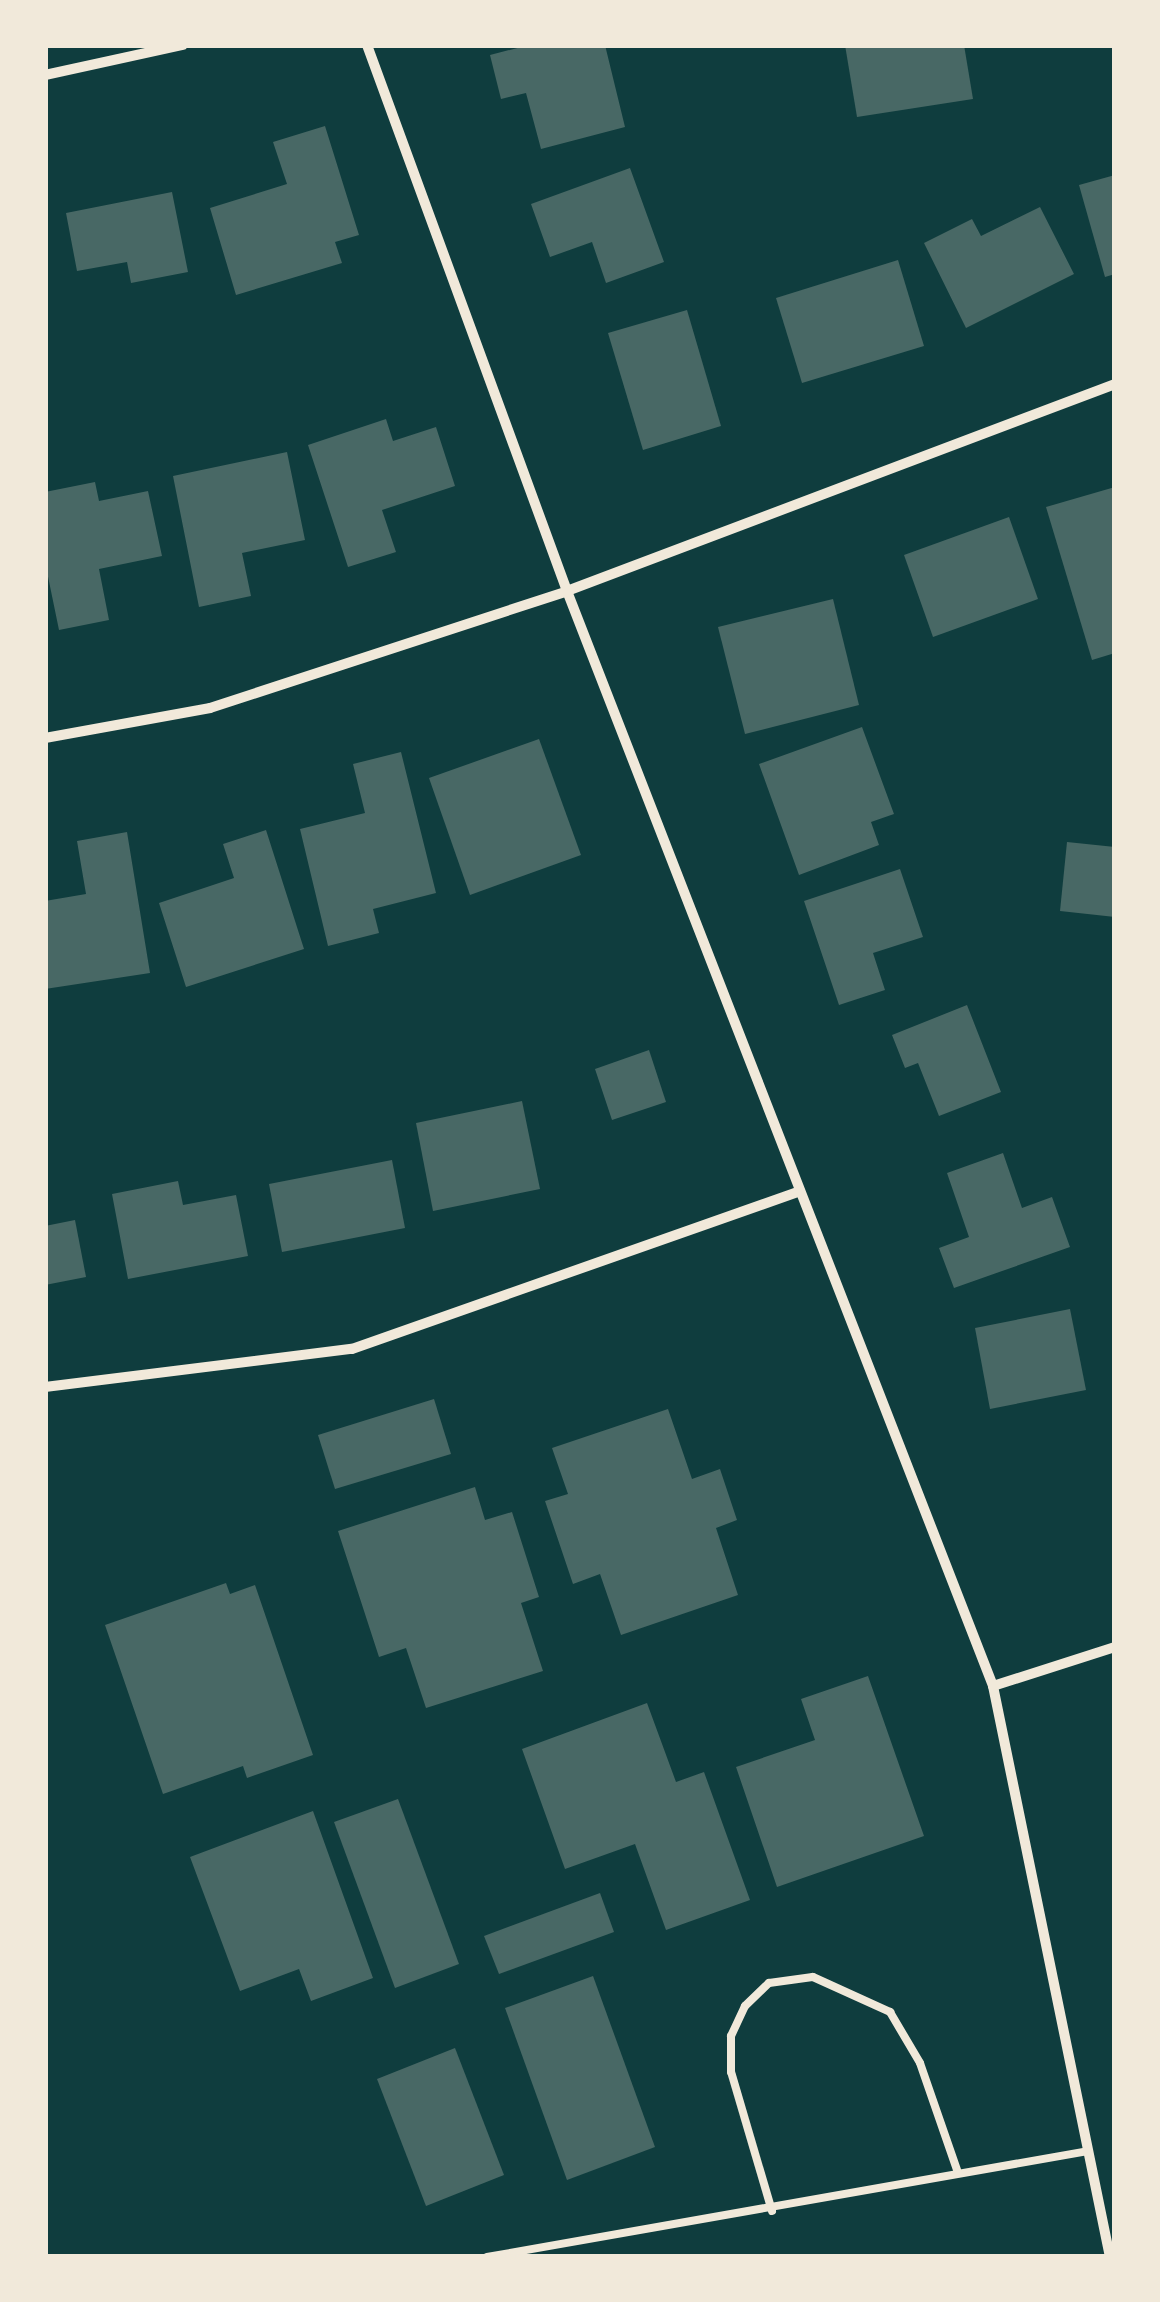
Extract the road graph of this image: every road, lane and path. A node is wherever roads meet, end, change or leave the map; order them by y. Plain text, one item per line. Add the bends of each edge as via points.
1 (183, 45) edge
2 (366, 45) edge
3 (45, 76) edge
4 (1115, 384) edge
5 (568, 591) junction
6 (45, 738) edge
7 (799, 1192) junction
8 (45, 1387) edge
9 (1115, 1647) edge
10 (993, 1686) junction
11 (1088, 2150) junction
12 (958, 2173) junction
13 (772, 2211) junction
14 (487, 2257) edge
15 (1110, 2257) edge

1 - 3 street
2 - 5 street
4 - 5 street
5 - 6 street via 210,708
5 - 7 street
7 - 8 street via 352,1349
7 - 10 street
9 - 10 street
10 - 11 street
11 - 12 lane
11 - 15 street
12 - 13 lane
12 - 13 lane via 920,2063 890,2012 813,1977 769,1983 745,2006 731,2036 731,2072
13 - 14 lane

